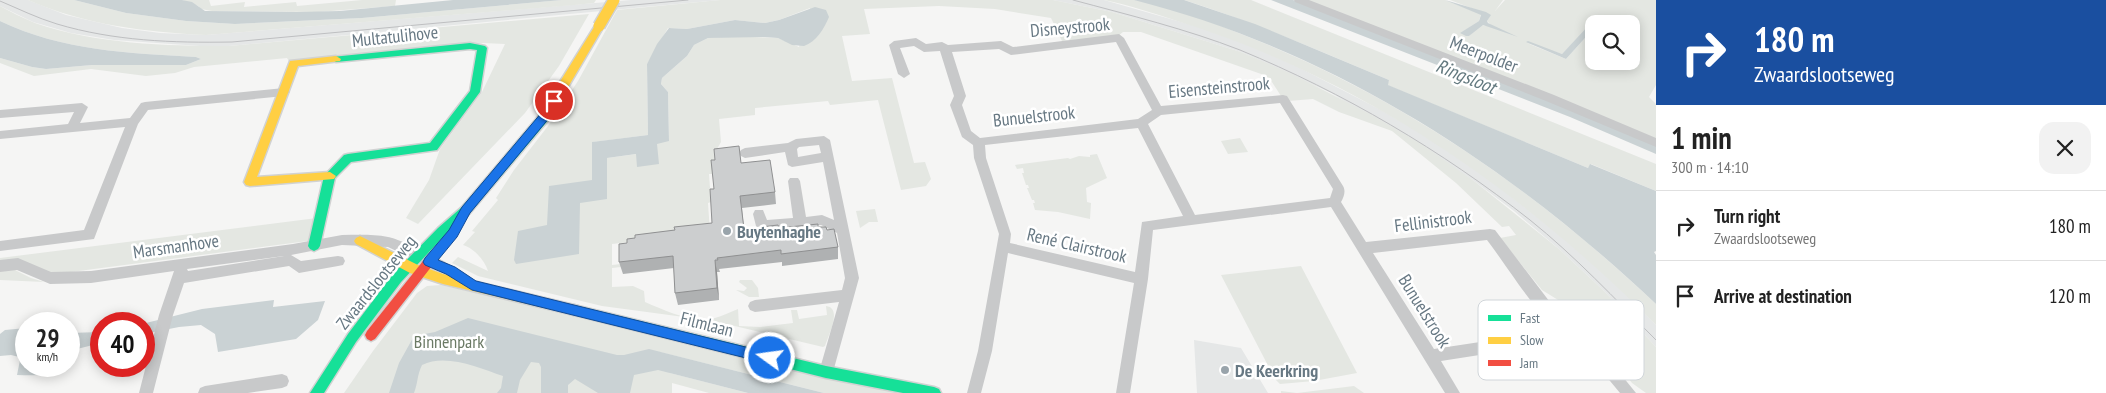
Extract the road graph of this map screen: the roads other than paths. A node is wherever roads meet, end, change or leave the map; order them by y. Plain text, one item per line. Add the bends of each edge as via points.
1 (614, 0) edge
2 (1299, 0) edge
3 (945, 49) junction
4 (904, 74) dead end
5 (284, 92) junction
6 (1158, 111) junction
7 (0, 114) edge
8 (133, 122) junction
9 (1141, 123) junction
10 (72, 127) junction
11 (0, 135) edge
12 (979, 143) junction
13 (1656, 143) edge
14 (791, 147) junction
15 (745, 153) dead end
16 (828, 157) junction
17 (330, 176) junction
18 (794, 181) dead end
19 (1334, 202) junction
20 (759, 214) dead end
21 (1191, 220) junction
22 (800, 222) junction
23 (842, 230) junction
24 (0, 246) edge
25 (314, 246) junction
26 (1004, 247) junction
27 (1364, 248) junction
28 (338, 261) dead end
29 (184, 263) junction
30 (419, 263) junction
31 (0, 266) edge
32 (179, 278) junction
33 (1141, 279) junction
34 (472, 285) joint
35 (846, 295) junction
36 (1540, 300) edge
37 (755, 306) dead end
38 (1478, 349) edge
39 (1431, 356) junction
40 (826, 372) junction
41 (1618, 380) edge
42 (282, 381) dead end
43 (320, 388) edge
44 (146, 393) edge
45 (205, 393) edge
46 (934, 393) edge
47 (974, 393) edge
48 (1123, 393) edge
49 (1453, 393) edge
50 (1629, 393) edge

1 - 30 street, Zwaardslootseweg, bridge via 546,115
2 - 13 street, Meerpolder
3 - 4 street, Disneystrook via 942,46 924,48 916,42 894,45
3 - 6 street, Disneystrook via 1001,45 1011,51 1119,38
3 - 12 street via 960,96 956,105 966,134
5 - 8 street via 145,106
5 - 17 street, Multatulihove via 250,182
5 - 17 street, Multatulihove via 294,63 470,46 482,48 475,92 433,147 348,158
6 - 9 street, Bunuelstrook
6 - 19 street, Eisensteinstrook via 1283,99 1339,189
7 - 10 street via 82,107
8 - 10 street
8 - 24 street via 89,235
9 - 12 street, Bunuelstrook
9 - 21 street
10 - 11 street
12 - 26 street, Bunuelstrook via 980,158 1005,234
14 - 15 street
14 - 16 street via 792,162
14 - 16 street via 796,143 824,140
16 - 23 street
17 - 25 street
18 - 22 street
19 - 21 street
19 - 27 street, Bunuelstrook
20 - 22 street via 762,226
21 - 33 street, René Clairstrook via 1147,226
22 - 23 street via 822,220
23 - 35 street via 852,278
25 - 29 street, Marsmanhove
25 - 30 street, Marsmanhove via 342,240 388,242
26 - 33 street, René Clairstrook
26 - 47 street, Bunuelstrook
27 - 36 street, Fellinistrook via 1493,234
27 - 39 street, Bunuelstrook
28 - 32 street via 298,268 291,260
29 - 31 street, Marsmanhove via 91,277 50,278 18,264
29 - 32 street
30 - 34 street, Filmlaan via 450,270
30 - 43 street, Zwaardslootseweg via 352,338
30 - 43 street, Zwaardslootseweg via 362,345
32 - 44 street
33 - 48 street, René Clairstrook
34 - 40 street, Filmlaan
35 - 37 street
35 - 40 street
38 - 39 street
39 - 49 street, Bunuelstrook
40 - 46 street, Filmlaan
41 - 50 street
42 - 45 street

